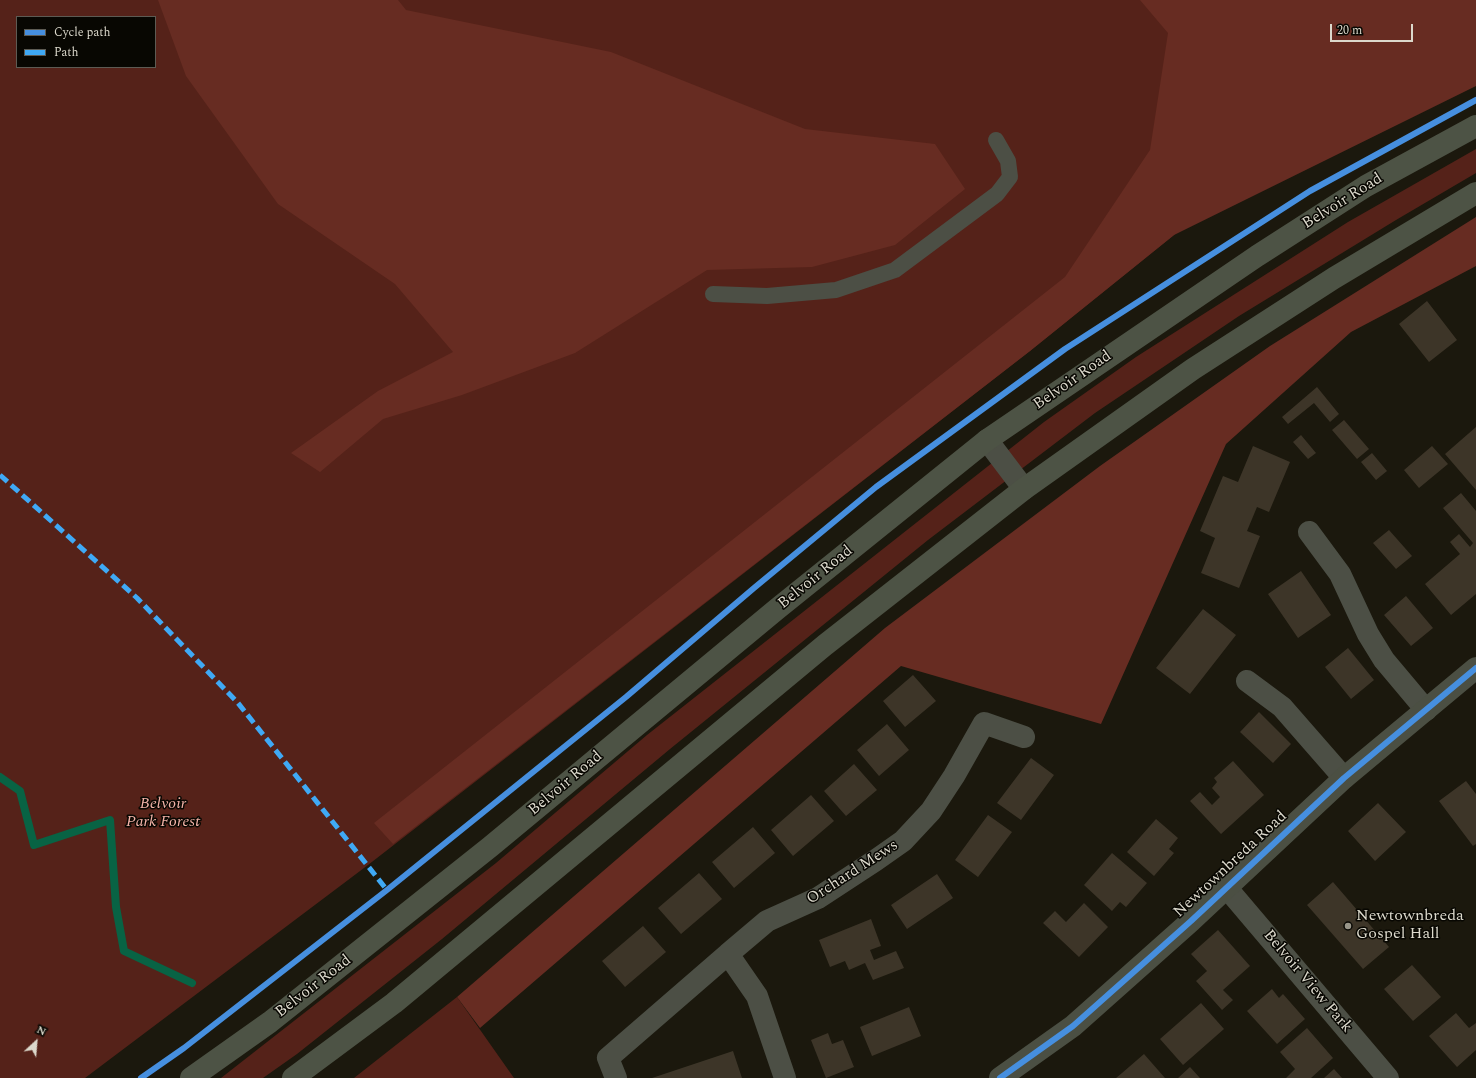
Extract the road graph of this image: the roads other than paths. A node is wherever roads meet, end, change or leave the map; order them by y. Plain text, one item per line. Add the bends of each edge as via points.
1 (1476, 126) edge
2 (996, 140) dead end
3 (1476, 193) edge
4 (714, 294) dead end
5 (987, 440) junction
6 (1024, 489) junction
7 (1309, 532) dead end
8 (1476, 668) edge
9 (1247, 681) dead end
10 (1426, 710) junction
11 (1024, 737) dead end
12 (1344, 778) junction
13 (1226, 887) junction
14 (728, 954) junction
15 (190, 1078) edge
16 (293, 1078) edge
17 (616, 1078) edge
18 (785, 1078) edge
19 (1000, 1078) edge
20 (1388, 1078) edge

1 - 5 highway, Belvoir Road via 1366,186 1257,256
2 - 4 lane via 1008,161 1010,177 997,194 895,270 836,290 768,296
3 - 6 highway via 1334,278 1200,365
5 - 6 street
5 - 15 highway, Belvoir Road via 771,614 436,891 270,1022
6 - 16 highway via 825,645 394,1003
7 - 10 street via 1340,574 1368,634 1384,660
8 - 10 street, Newtownbreda Road
9 - 12 street via 1282,707
10 - 12 street, Newtownbreda Road
11 - 14 street, Orchard Mews via 984,724 931,811 903,841 818,898 767,921
12 - 13 street, Newtownbreda Road
13 - 19 street, Newtownbreda Road via 1073,1026
13 - 20 street, Belvoir View Park
14 - 17 street, Orchard Mews via 608,1058
14 - 18 street via 757,996

